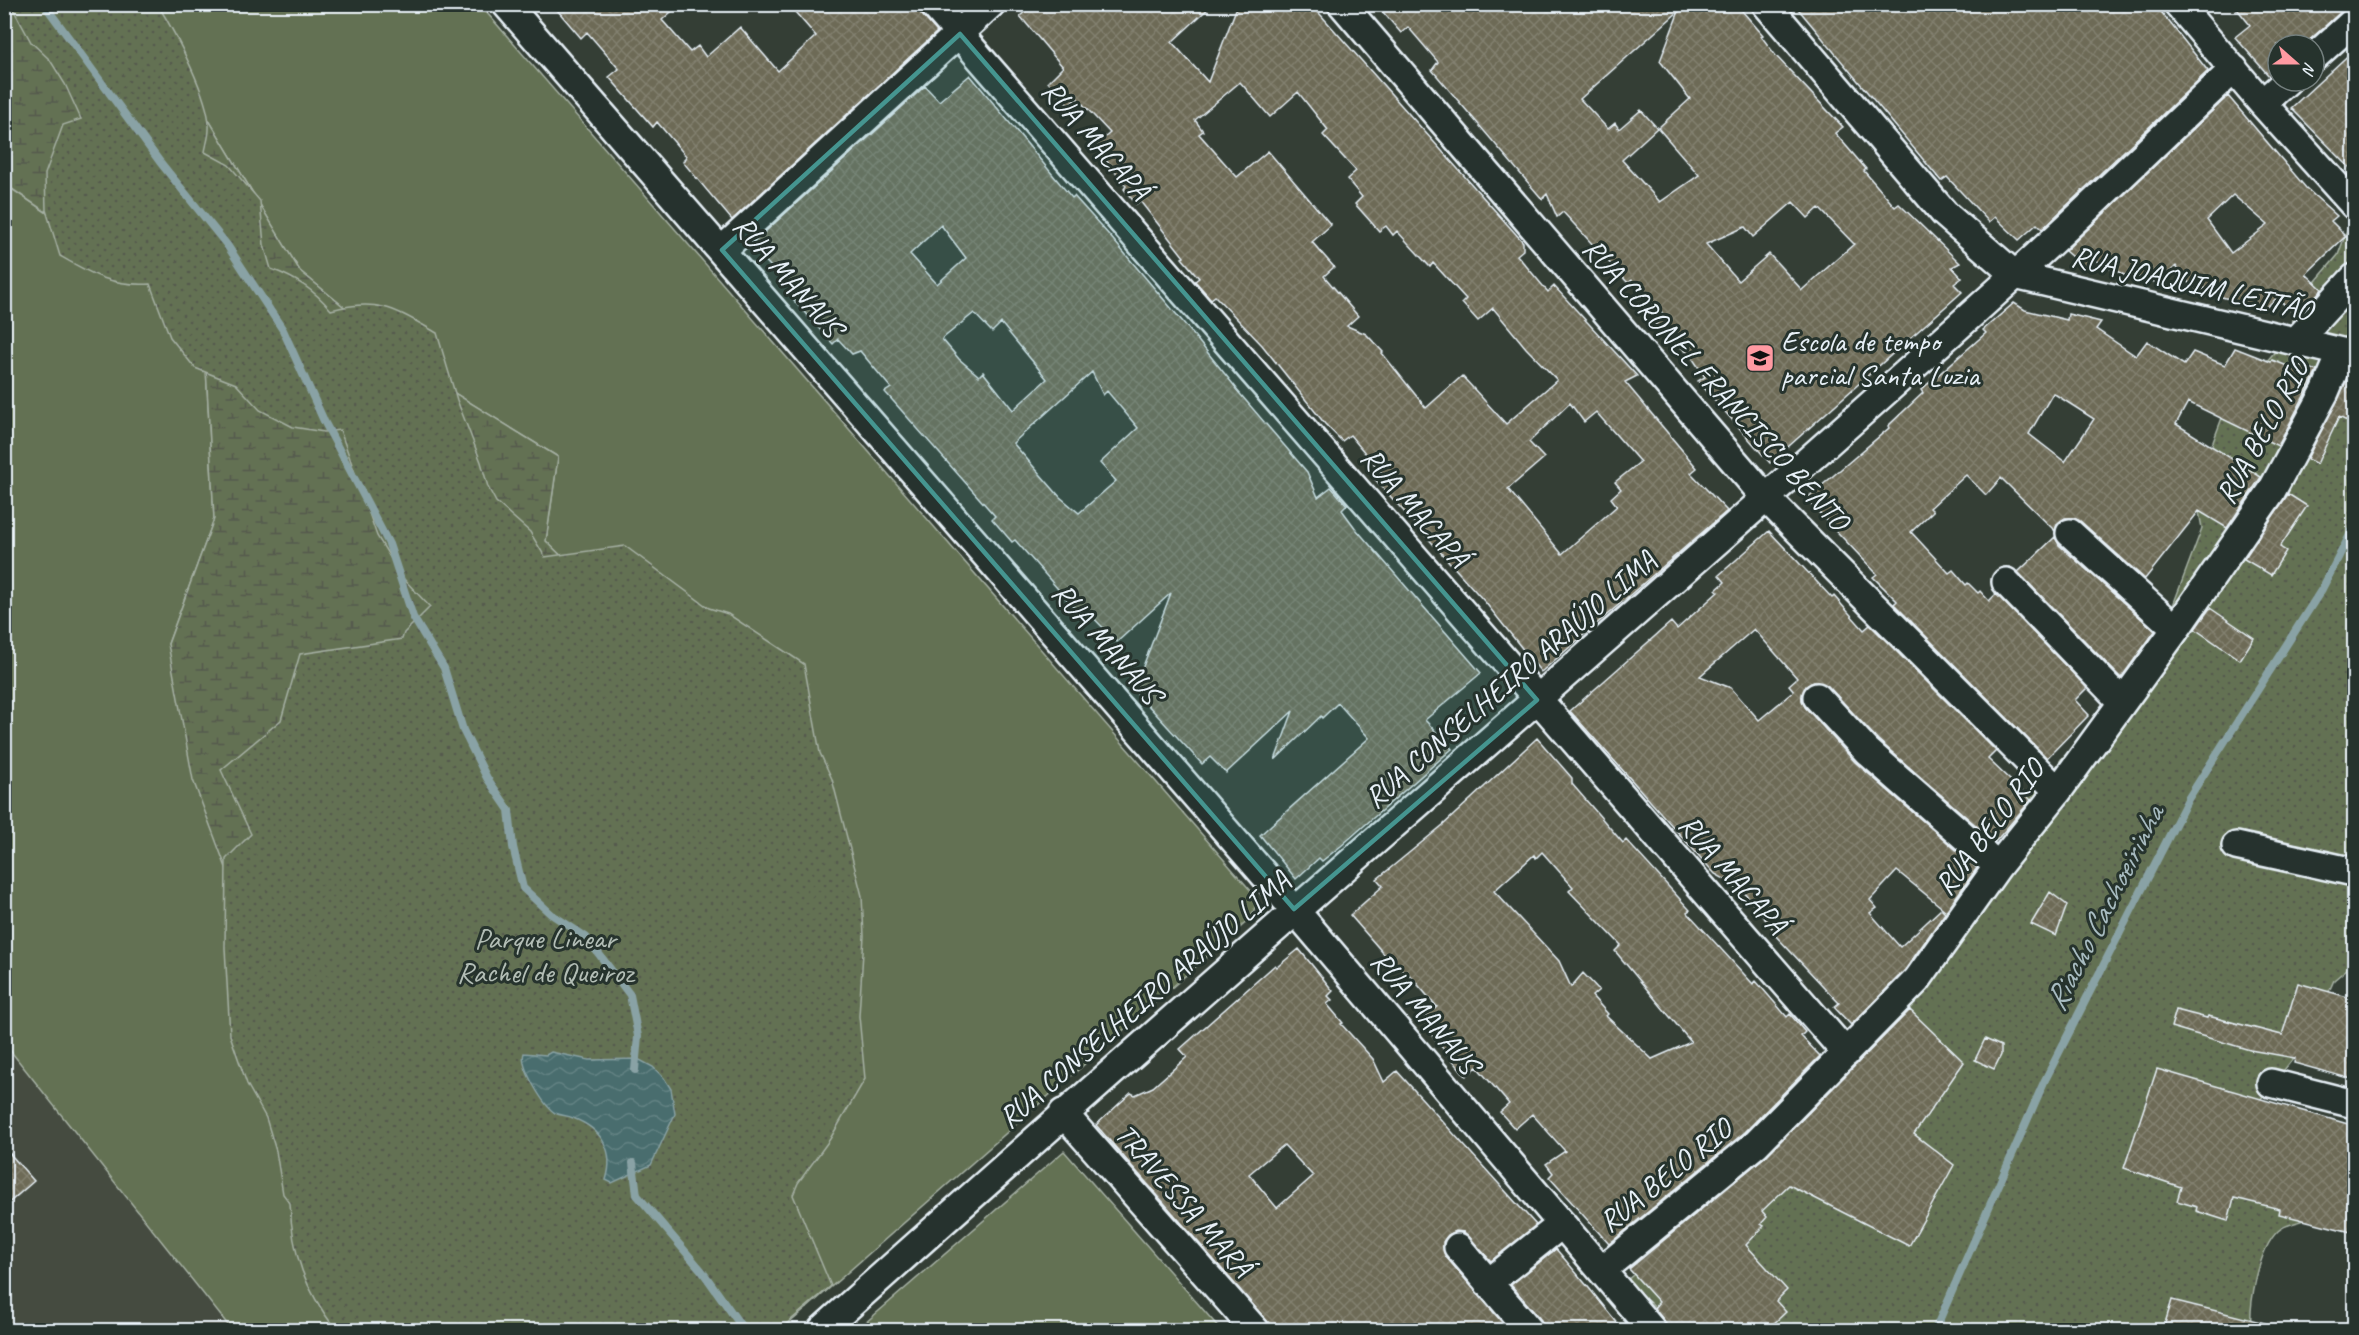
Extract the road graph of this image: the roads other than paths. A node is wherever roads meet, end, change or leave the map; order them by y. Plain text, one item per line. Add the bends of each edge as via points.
1 (506, 4) edge
2 (933, 4) edge
3 (991, 4) edge
4 (1342, 4) edge
5 (1766, 4) edge
6 (2178, 4) edge
7 (2355, 21) edge
8 (960, 34) junction
9 (2326, 46) edge
10 (2234, 69) junction
11 (2274, 93) edge
12 (2262, 104) junction
13 (2355, 205) edge
14 (722, 250) junction
15 (2015, 275) junction
16 (2355, 278) edge
17 (2296, 341) junction
18 (2348, 354) edge
19 (1765, 497) junction
20 (2070, 533) dead end
21 (2006, 582) dead end
22 (2176, 629) junction
23 (1816, 697) dead end
24 (1537, 700) junction
25 (2122, 702) junction
26 (2058, 791) junction
27 (2236, 846) dead end
28 (1998, 866) junction
29 (2355, 872) edge
30 (1294, 909) junction
31 (1846, 1053) junction
32 (2271, 1083) dead end
33 (2355, 1104) edge
34 (1063, 1113) junction
35 (1562, 1224) junction
36 (1458, 1247) dead end
37 (1602, 1270) junction
38 (1488, 1283) junction
39 (822, 1330) edge
40 (1255, 1330) edge
41 (1529, 1330) edge
42 (1652, 1330) edge

1 - 14 street, RUA MANAUS
2 - 8 street, RUA MACAPÁ
3 - 8 street
4 - 19 street, RUA CORONEL FRANCISCO BENTO
5 - 15 street via 1946,214
6 - 10 street
7 - 9 street
8 - 14 street
8 - 24 street, RUA MACAPÁ
10 - 12 street
10 - 15 street, RUA CONSELHEIRO ARAÚJO LIMA
11 - 12 street
12 - 13 street
14 - 30 street, RUA MANAUS
15 - 17 street, RUA JOAQUIM LEITÃO
15 - 19 street, RUA CONSELHEIRO ARAÚJO LIMA
16 - 17 street
17 - 18 street, RUA JOAQUIM LEITÃO
18 - 22 street, RUA BELO RIO via 2271,492
19 - 24 street, RUA CONSELHEIRO ARAÚJO LIMA
19 - 26 street, RUA CORONEL FRANCISCO BENTO
20 - 22 street
21 - 25 street
22 - 25 street, RUA BELO RIO
23 - 28 street via 1867,751
24 - 30 street, RUA CONSELHEIRO ARAÚJO LIMA
24 - 31 street, RUA MACAPÁ
25 - 26 street, RUA BELO RIO
26 - 28 street, RUA BELO RIO
27 - 29 street
28 - 31 street, RUA BELO RIO via 1917,980
30 - 34 street, RUA CONSELHEIRO ARAÚJO LIMA
30 - 35 street, RUA MANAUS
31 - 37 street, RUA BELO RIO via 1756,1144
32 - 33 street
34 - 39 street, RUA CONSELHEIRO ARAÚJO LIMA
34 - 40 street, TRAVESSA MARÁ
35 - 37 street, RUA MANAUS
35 - 38 street
36 - 38 street
37 - 42 street, RUA MANAUS
38 - 41 street

